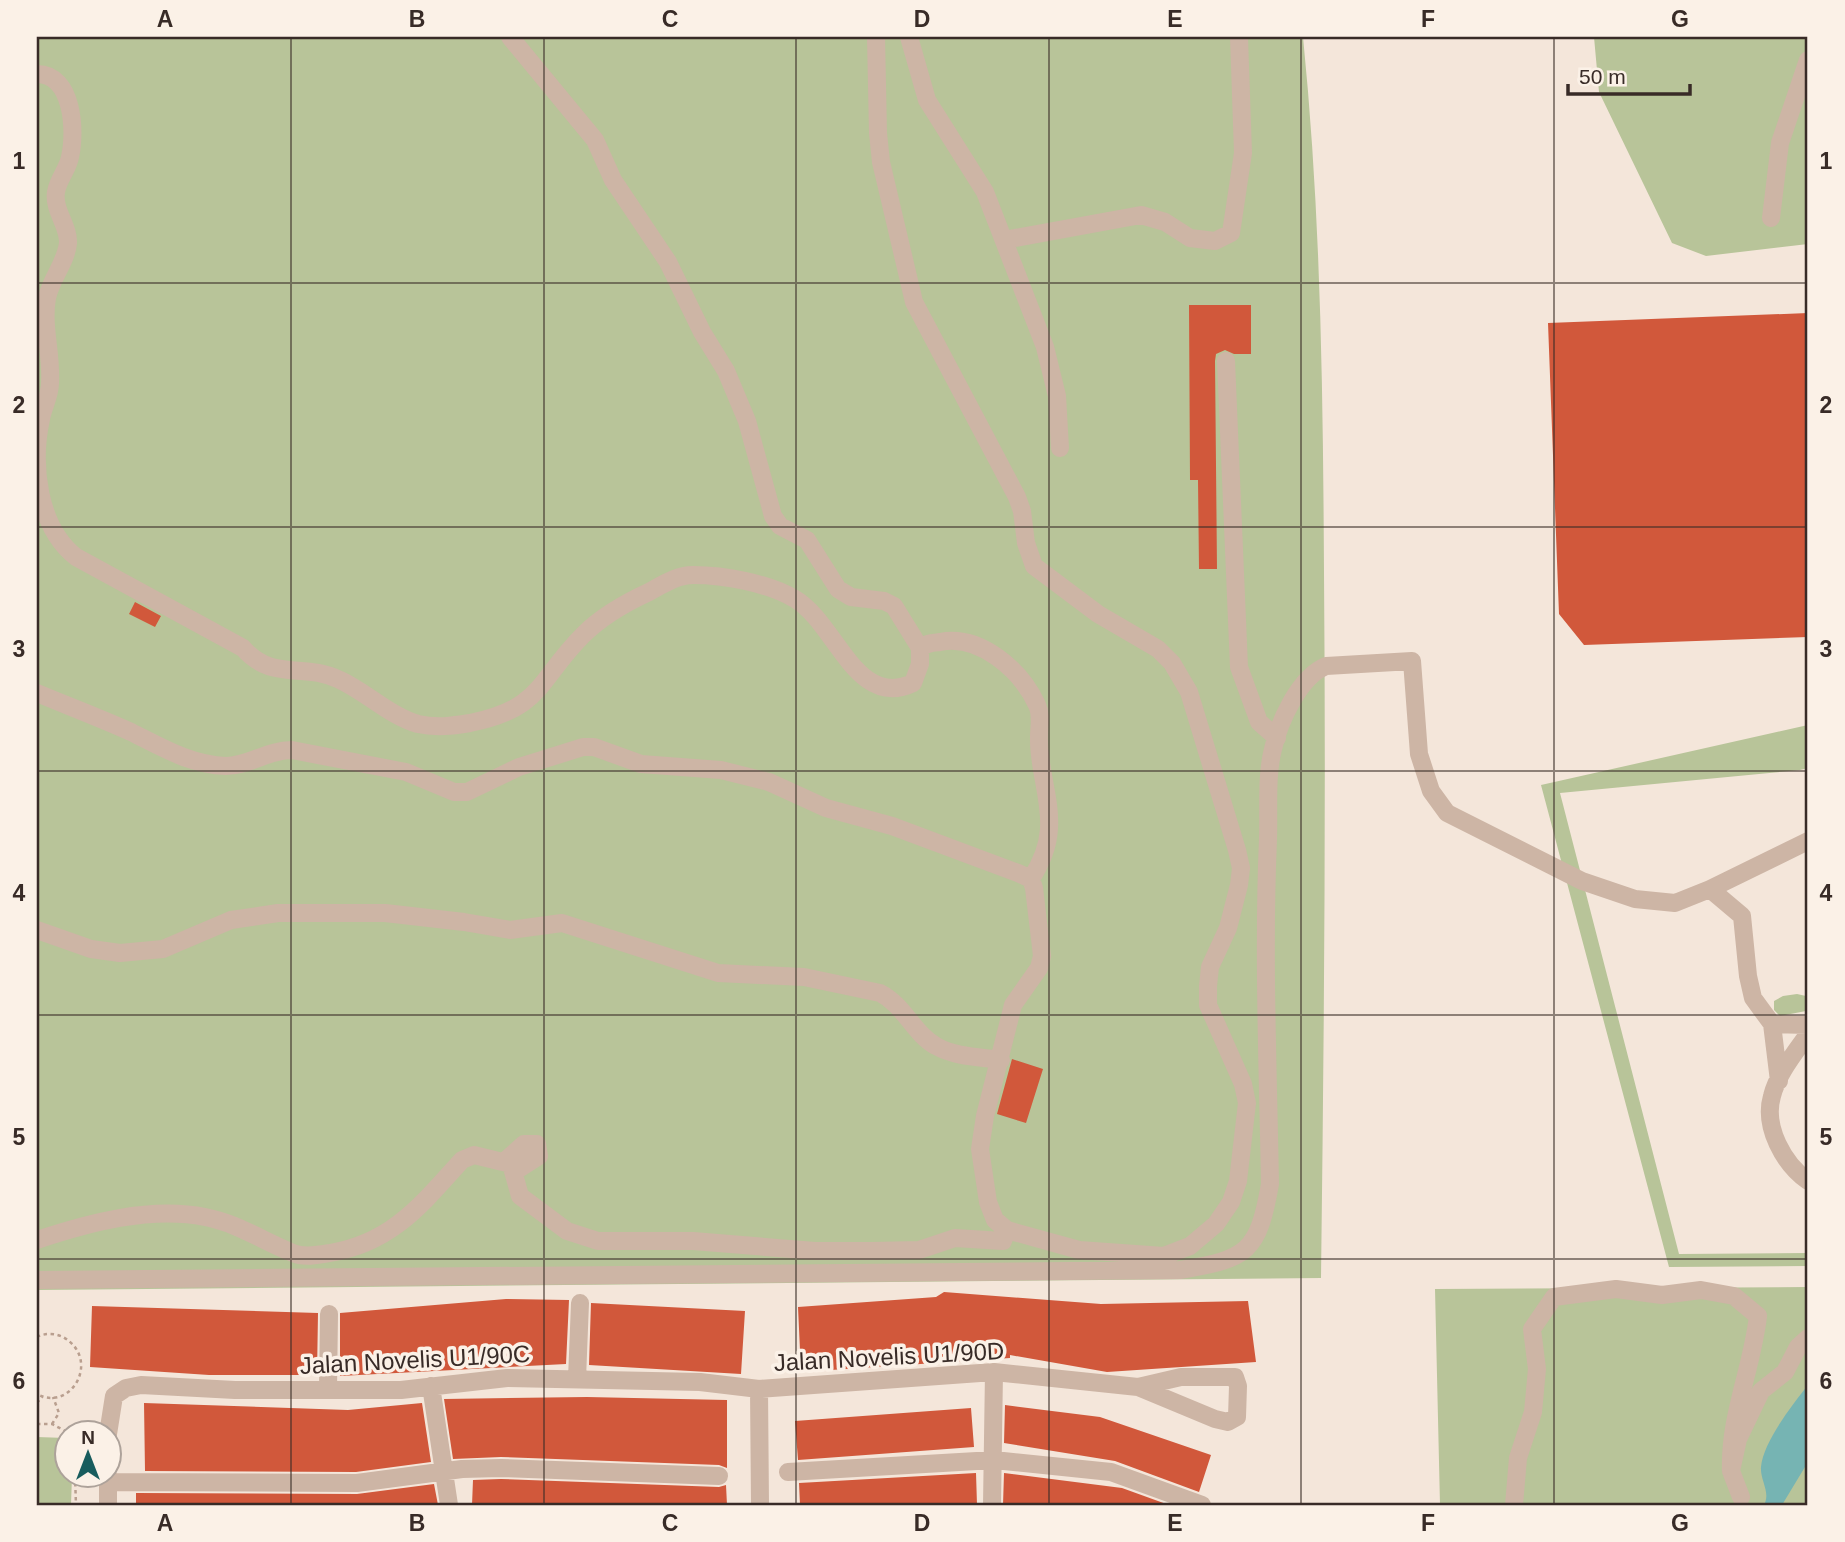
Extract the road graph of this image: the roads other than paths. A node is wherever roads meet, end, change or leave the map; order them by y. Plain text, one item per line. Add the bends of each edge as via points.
1 (510, 37) edge
2 (876, 37) edge
3 (909, 37) edge
4 (1239, 37) edge
5 (1808, 60) edge
6 (37, 74) edge
7 (1771, 218) dead end
8 (1004, 240) junction
9 (1226, 361) dead end
10 (1060, 449) dead end
11 (920, 648) junction
12 (37, 693) edge
13 (1277, 738) junction
14 (1808, 841) edge
15 (1031, 879) junction
16 (1710, 889) junction
17 (37, 930) edge
18 (1772, 1024) junction
19 (1808, 1025) edge
20 (1808, 1034) edge
21 (1002, 1060) junction
22 (1779, 1082) junction
23 (1808, 1181) edge
24 (1007, 1230) junction
25 (37, 1240) edge
26 (37, 1280) edge
27 (580, 1303) dead end
28 (329, 1314) dead end
29 (1808, 1338) edge
30 (994, 1372) junction
31 (577, 1379) junction
32 (432, 1385) junction
33 (1138, 1387) junction
34 (759, 1389) junction
35 (328, 1390) junction
36 (110, 1420) edge
37 (994, 1460) junction
38 (1731, 1471) junction
39 (444, 1472) junction
40 (789, 1472) dead end
41 (719, 1476) dead end
42 (122, 1478) edge
43 (1739, 1501) edge
44 (449, 1505) edge
45 (760, 1505) edge
46 (992, 1505) edge
47 (1202, 1505) edge
48 (1514, 1505) edge
49 (1759, 1505) edge

1 - 11 street via 595,140 613,180 668,261 732,383 773,516 780,526 807,540 838,589 852,597 894,606
2 - 24 street via 881,162 914,302 1017,497 1034,566 1098,614 1158,649 1189,692 1241,868 1228,928 1210,967 1208,986 1209,1005 1247,1103 1238,1181 1231,1202 1216,1224 1190,1245 1164,1256 1079,1250
3 - 8 street via 927,100 985,192
4 - 8 street via 1243,153 1231,233 1215,241 1191,239 1165,222 1141,215
5 - 7 street via 1780,143
6 - 11 street via 59,82 69,106 71,128 70,161 56,195 68,242 47,298 50,382 40,419 38,472 51,532 76,557 243,648 263,666 338,679 404,719 437,727 506,715 528,701 601,619 627,602 691,575 768,588 796,599 821,623 849,662 881,688 913,683
8 - 10 street via 1045,347 1057,396
9 - 13 street via 1239,667 1259,722
11 - 15 street via 948,640 985,648 1021,680 1039,708 1049,829
12 - 15 street via 175,755 204,763 238,765 275,750 292,750 405,772 454,792 467,792 519,767 583,747 641,764 721,770 769,782 826,808 892,826
13 - 16 street via 1288,710 1317,670 1412,661 1419,754 1431,791 1447,813 1582,881 1634,899 1675,903
13 - 26 street via 1272,750 1267,870 1270,1184 1253,1244 1220,1264 1111,1271
14 - 16 street
15 - 21 street via 1042,956 1039,968 1013,1005
16 - 18 street via 1742,916 1754,998
17 - 21 street via 90,949 120,953 163,949 231,920 278,913 385,914 510,930 562,923 718,973 804,977 880,993 891,998 934,1046
18 - 19 street
18 - 22 street
20 - 22 street
21 - 24 street via 980,1149 988,1202 995,1220
22 - 23 street via 1771,1097 1772,1132 1793,1170
24 - 25 street via 1003,1241 955,1238 919,1250 883,1251 598,1241 567,1231 539,1212 520,1196 509,1167 470,1156 391,1231 351,1250 295,1254 263,1236 203,1216 92,1222
27 - 31 street
28 - 35 street
29 - 38 street via 1785,1372 1761,1391 1738,1439
30 - 33 street, Jalan Novelis U1/90D
30 - 34 street, Jalan Novelis U1/90D
30 - 37 street
31 - 32 street, Jalan Novelis U1/90C via 507,1378
31 - 34 street, Jalan Novelis U1/90C via 700,1382
32 - 35 street, Jalan Novelis U1/90C via 401,1390
32 - 39 street
33 - 33 street, Jalan Novelis U1/90D via 1181,1377 1235,1377 1237,1417 1228,1422 1215,1419
34 - 45 street, Jalan Novelis U1/90D
35 - 36 street, Jalan Novelis U1/90C via 141,1385 114,1396
37 - 40 street
37 - 46 street
37 - 47 street via 1111,1472
38 - 43 street
38 - 48 street via 1734,1420 1758,1315 1734,1296 1701,1290 1662,1295 1616,1289 1554,1297 1532,1329 1537,1369 1533,1412 1518,1458
39 - 41 street via 501,1468
39 - 42 street via 357,1483
39 - 44 street
43 - 49 street

